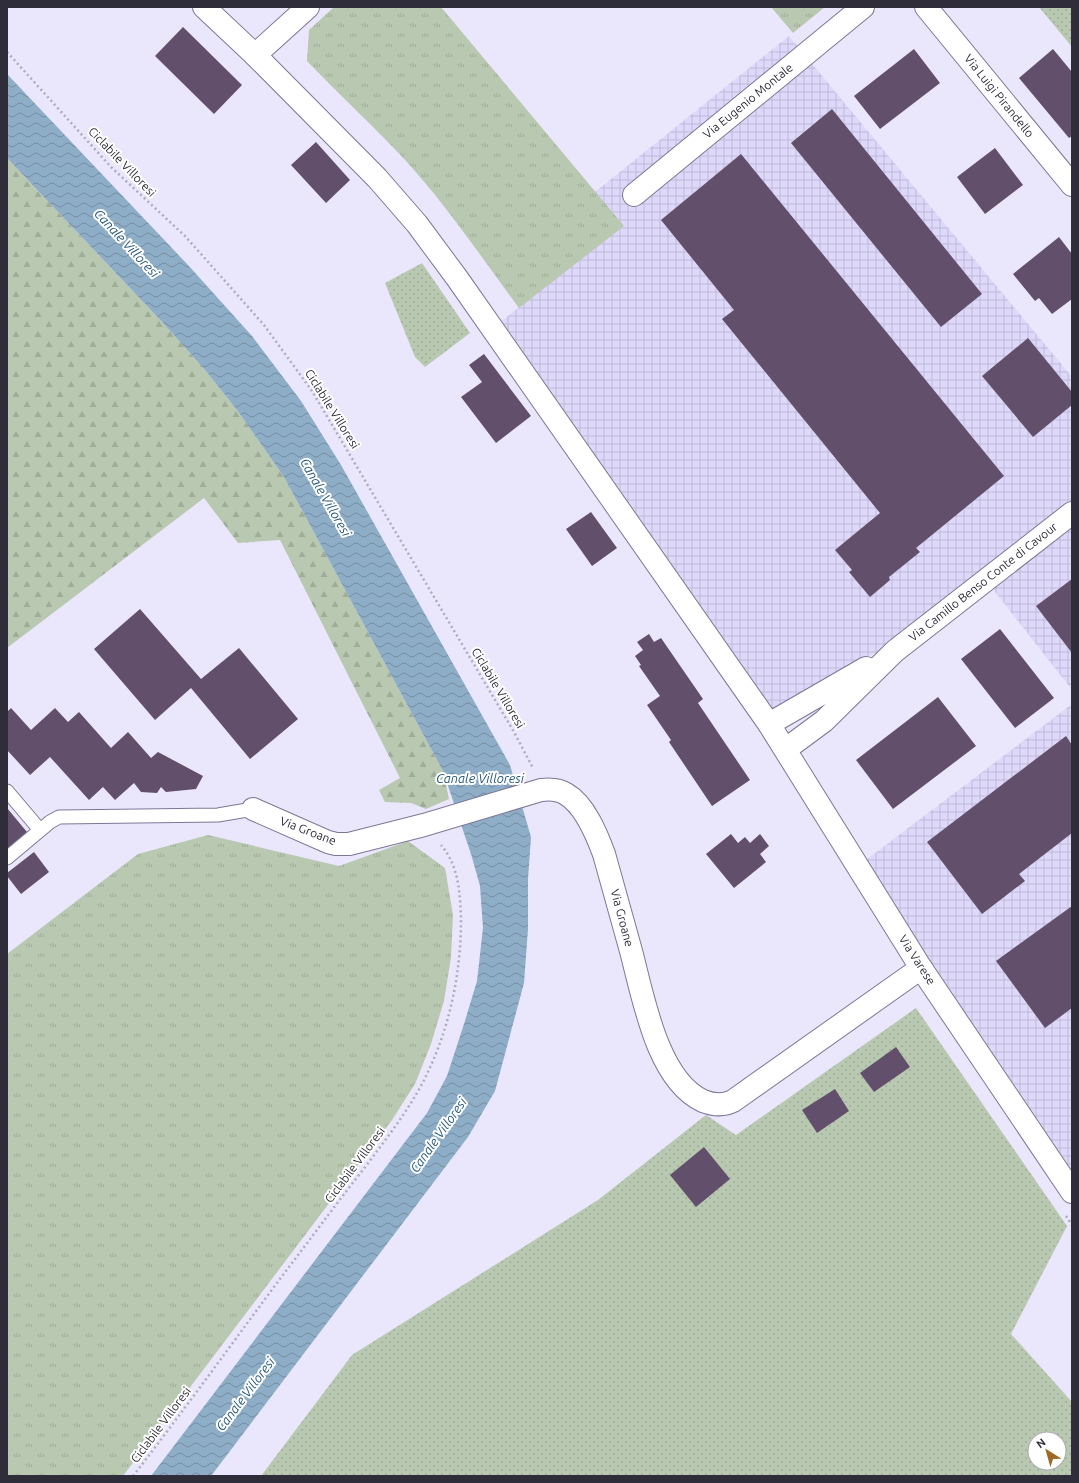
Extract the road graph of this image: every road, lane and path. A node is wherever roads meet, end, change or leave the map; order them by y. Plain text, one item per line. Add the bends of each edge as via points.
1 (204, 7) edge
2 (308, 7) edge
3 (863, 7) edge
4 (926, 7) edge
5 (7, 52) edge
6 (255, 55) junction
7 (1072, 185) edge
8 (634, 195) dead end
9 (1072, 513) edge
10 (895, 651) junction
11 (769, 724) junction
12 (786, 749) junction
13 (7, 791) edge
14 (536, 792) junction
15 (253, 809) joint
16 (432, 823) junction
17 (40, 830) junction
18 (7, 858) edge
19 (921, 968) junction
20 (1072, 1192) edge
21 (133, 1476) edge

1 - 6 street, Via Varese
2 - 6 street
3 - 8 street, Via Eugenio Montale
4 - 7 street, Via Luigi Pirandello
5 - 14 path, Ciclabile Villoresi via 111,167 185,236 264,325 312,390 514,732 532,766
6 - 11 street, Via Varese via 377,178 417,224
9 - 10 street, Via Camillo Benso Conte di Cavour
10 - 11 street, Via Camillo Benso Conte di Cavour
10 - 12 street, Via Camillo Benso Conte di Cavour via 824,721
11 - 12 street, Via Varese
12 - 19 street, Via Varese
13 - 17 lane
14 - 16 street, Via Groane
14 - 19 street, Via Groane via 549,789 566,794 592,825 604,854 652,1030 678,1080 686,1090 701,1099 717,1105 733,1102
15 - 16 street, Via Groane via 328,842 343,844 356,843
15 - 17 lane via 218,815 59,817
16 - 21 path, Ciclabile Villoresi via 454,866 460,892 461,943 454,994 446,1024 428,1071 389,1135
17 - 18 lane
19 - 20 street, Via Varese

